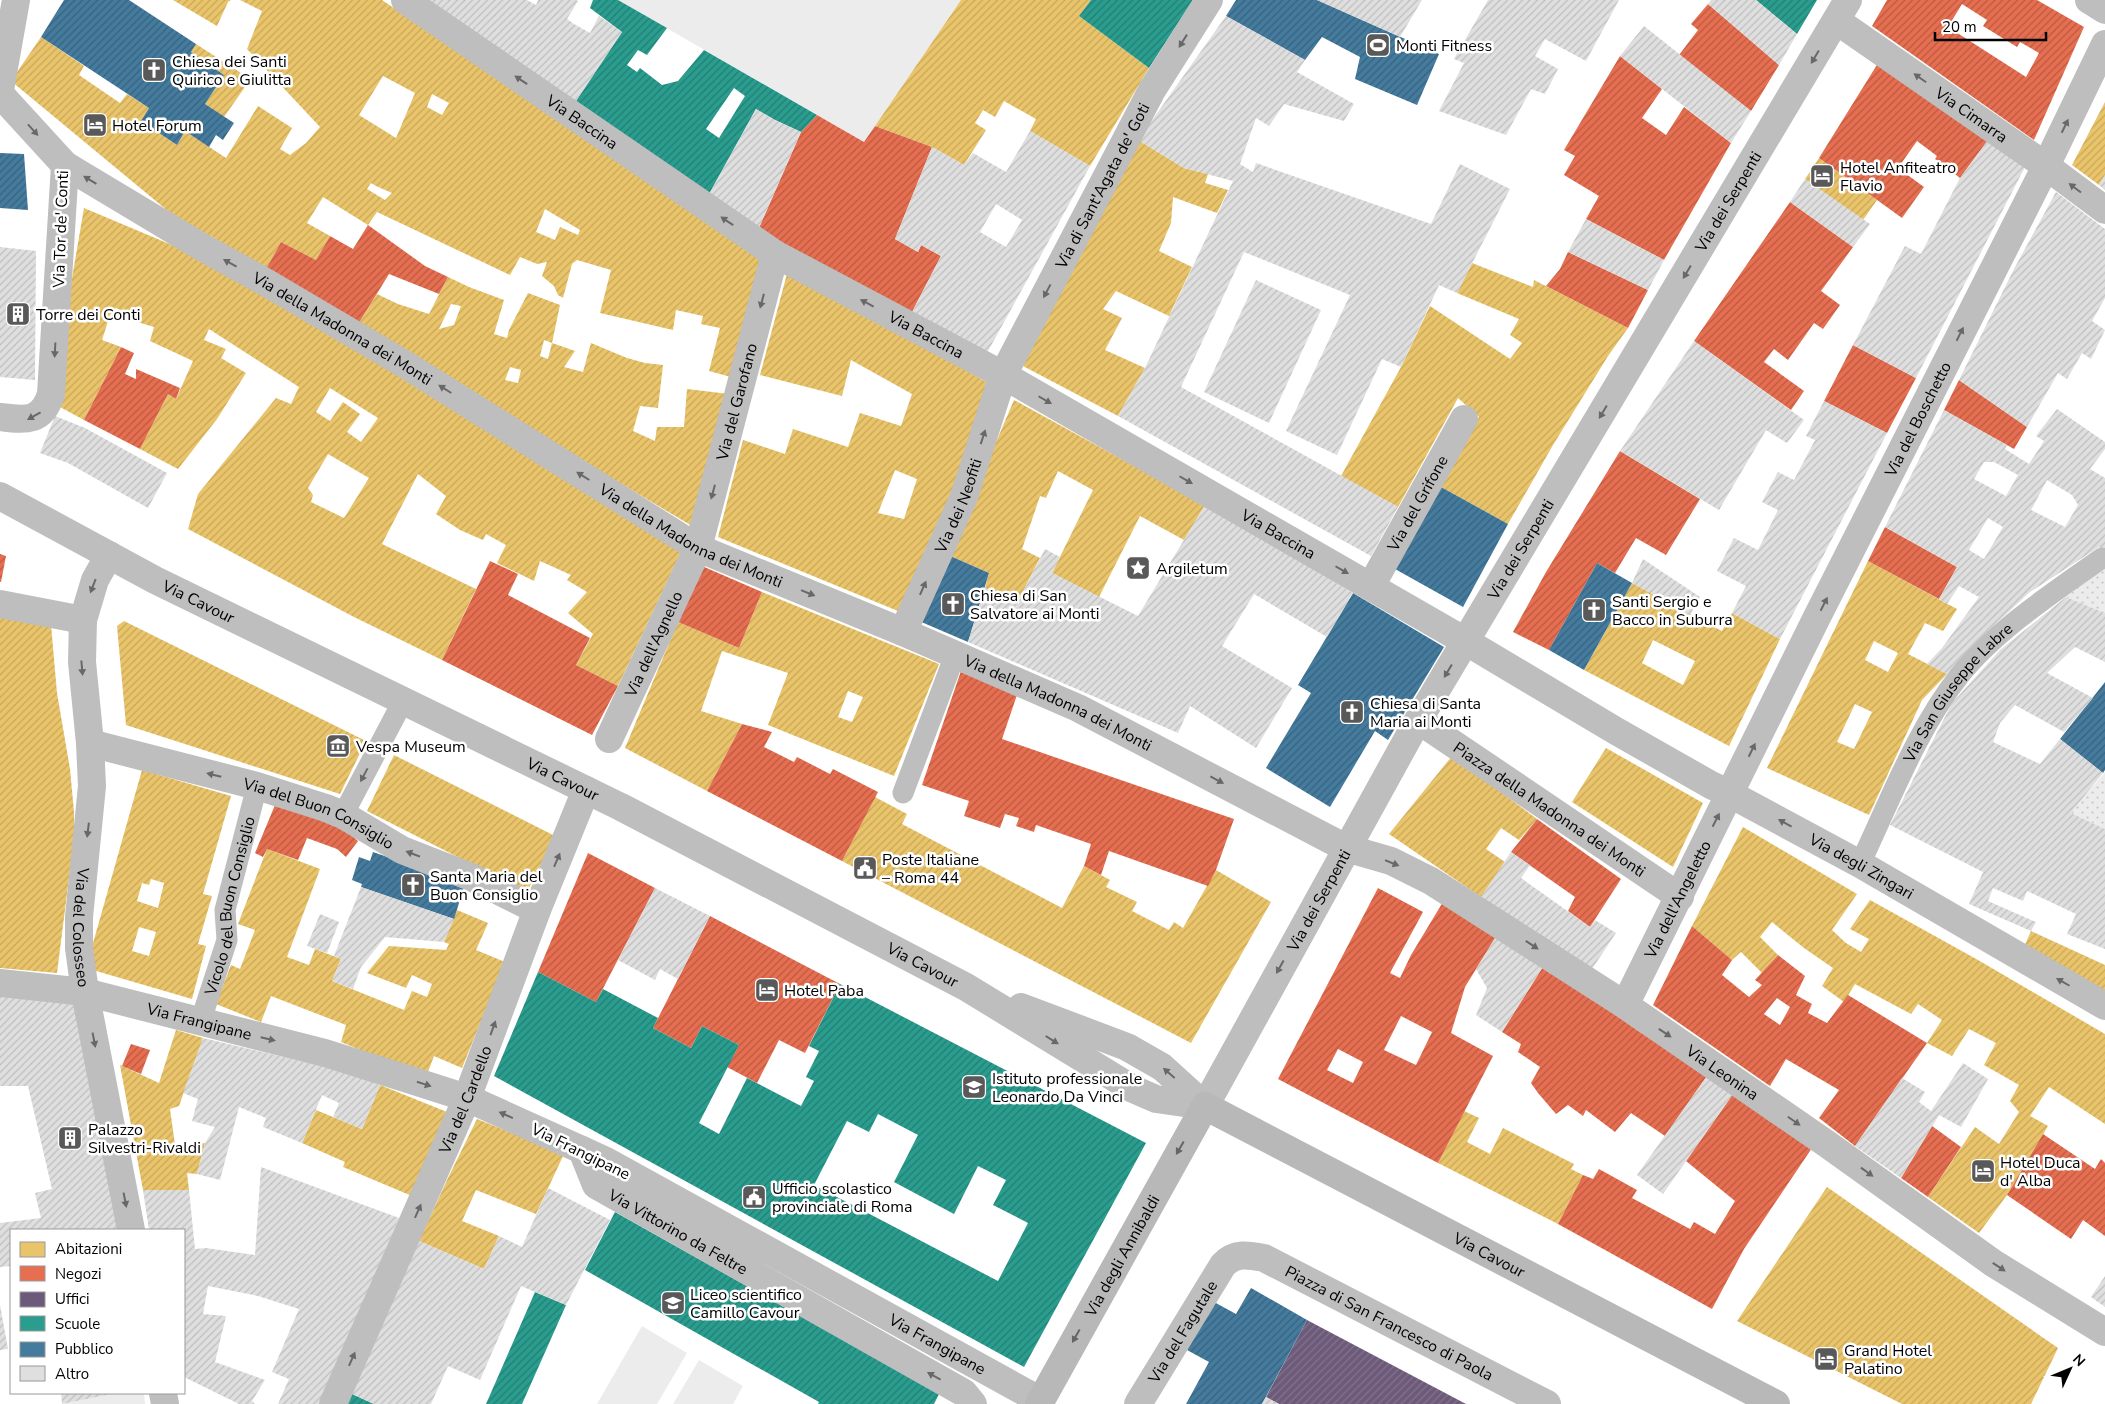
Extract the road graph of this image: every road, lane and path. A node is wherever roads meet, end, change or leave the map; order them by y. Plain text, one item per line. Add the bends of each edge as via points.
1 (16, 0) edge
2 (405, 0) edge
3 (1209, 0) edge
4 (2090, 0) edge
5 (1842, 10) edge
6 (2105, 10) edge
7 (2105, 44) edge
8 (0, 92) edge
9 (65, 165) junction
10 (2046, 166) junction
11 (2105, 210) edge
12 (774, 254) junction
13 (1003, 375) junction
14 (0, 417) edge
15 (1464, 419) dead end
16 (0, 496) edge
17 (698, 548) junction
18 (108, 555) junction
19 (2102, 558) dead end
20 (1371, 586) junction
21 (0, 604) edge
22 (83, 620) junction
23 (903, 632) junction
24 (1465, 641) junction
25 (955, 655) junction
26 (403, 701) junction
27 (1418, 720) junction
28 (609, 739) dead end
29 (90, 743) junction
30 (257, 786) junction
31 (586, 790) junction
32 (903, 792) dead end
33 (1730, 794) junction
34 (343, 815) junction
35 (1346, 848) junction
36 (1860, 864) junction
37 (1680, 896) junction
38 (536, 910) junction
39 (0, 983) edge
40 (85, 992) junction
41 (1625, 1005) junction
42 (2105, 1006) edge
43 (200, 1022) junction
44 (467, 1098) junction
45 (1205, 1106) junction
46 (582, 1150) junction
47 (131, 1229) edge
48 (1228, 1260) joint
49 (2095, 1326) edge
50 (1040, 1402) edge
51 (333, 1404) edge
52 (972, 1404) edge
53 (1138, 1404) edge
54 (1547, 1404) edge
55 (1776, 1404) edge

1 - 8 street, Via Tor de' Conti
12 -> 2 street, Via Baccina
3 -> 13 street, Via di Sant'Agata de' Goti via 1152,90
4 - 6 street
10 -> 5 street, Via Cimarra
5 -> 24 street, Via dei Serpenti
10 -> 7 street, Via del Boschetto
8 -> 9 street, Via Tor de' Conti
9 -> 14 street, Via Tor de' Conti via 53,388 45,408 34,418
17 -> 9 street, Via della Madonna dei Monti via 406,364
11 -> 10 street, Via Cimarra
33 -> 10 street, Via del Boschetto
13 -> 12 street, Via Baccina
12 -> 17 street, Via del Garofano
13 -> 20 street, Via Baccina
23 -> 13 street, Via dei Neofiti via 964,497
15 - 20 street, Via del Grifone
16 - 18 street, Via Cavour
17 -> 23 street, Via della Madonna dei Monti
17 - 28 street, Via dell'Agnello
18 -> 22 street, Via del Colosseo
18 - 26 street, Via Cavour
19 - 36 lane, Via San Giuseppe Labre via 2017,622 1958,677 1922,734
20 - 24 street, Via Baccina
21 - 22 street
22 -> 29 street, Via del Colosseo via 82,662
23 - 25 street, Via della Madonna dei Monti
24 -> 27 street, Via dei Serpenti
24 - 33 street, Via degli Zingari
25 - 32 lane
25 -> 35 street, Via della Madonna dei Monti via 1078,708
26 - 31 street, Via Cavour
26 -> 34 lane
27 - 35 street, Via dei Serpenti
27 - 37 street, Piazza della Madonna dei Monti
30 -> 29 street, Via del Buon Consiglio
29 -> 40 street, Via del Colosseo via 91,808 78,924
30 - 34 street, Via del Buon Consiglio
30 - 43 lane, Vicolo del Buon Consiglio via 225,910 228,940
38 -> 31 street, Via del Cardello
31 - 45 street, Via Cavour via 966,987 1103,1072 1148,1096
36 -> 33 street, Via degli Zingari
37 -> 33 street, Via dell'Angeletto
38 -> 34 street, Via del Buon Consiglio via 471,877 395,846
35 -> 41 street, Via Leonina via 1391,861 1431,881
35 -> 45 street, Via dei Serpenti
42 -> 36 street, Via degli Zingari
37 - 41 street, Via dell'Angeletto
44 -> 38 street, Via del Cardello
39 - 40 street, Via Frangipane
40 - 43 street, Via Frangipane
40 -> 47 street, Via del Colosseo
41 -> 49 street, Via Leonina via 1993,1263
43 -> 44 street, Via Frangipane via 325,1053
46 -> 44 street, Via Frangipane
51 -> 44 street, Via del Cardello
45 -> 50 main road, Via degli Annibaldi
45 - 55 main road, Via Cavour
46 - 50 street, Via Frangipane
52 -> 46 street, Via Vittorino da Feltre via 964,1393 596,1185
48 - 53 street, Via del Fagutale
48 - 54 street, Piazza di San Francesco di Paola via 1249,1255 1264,1258

